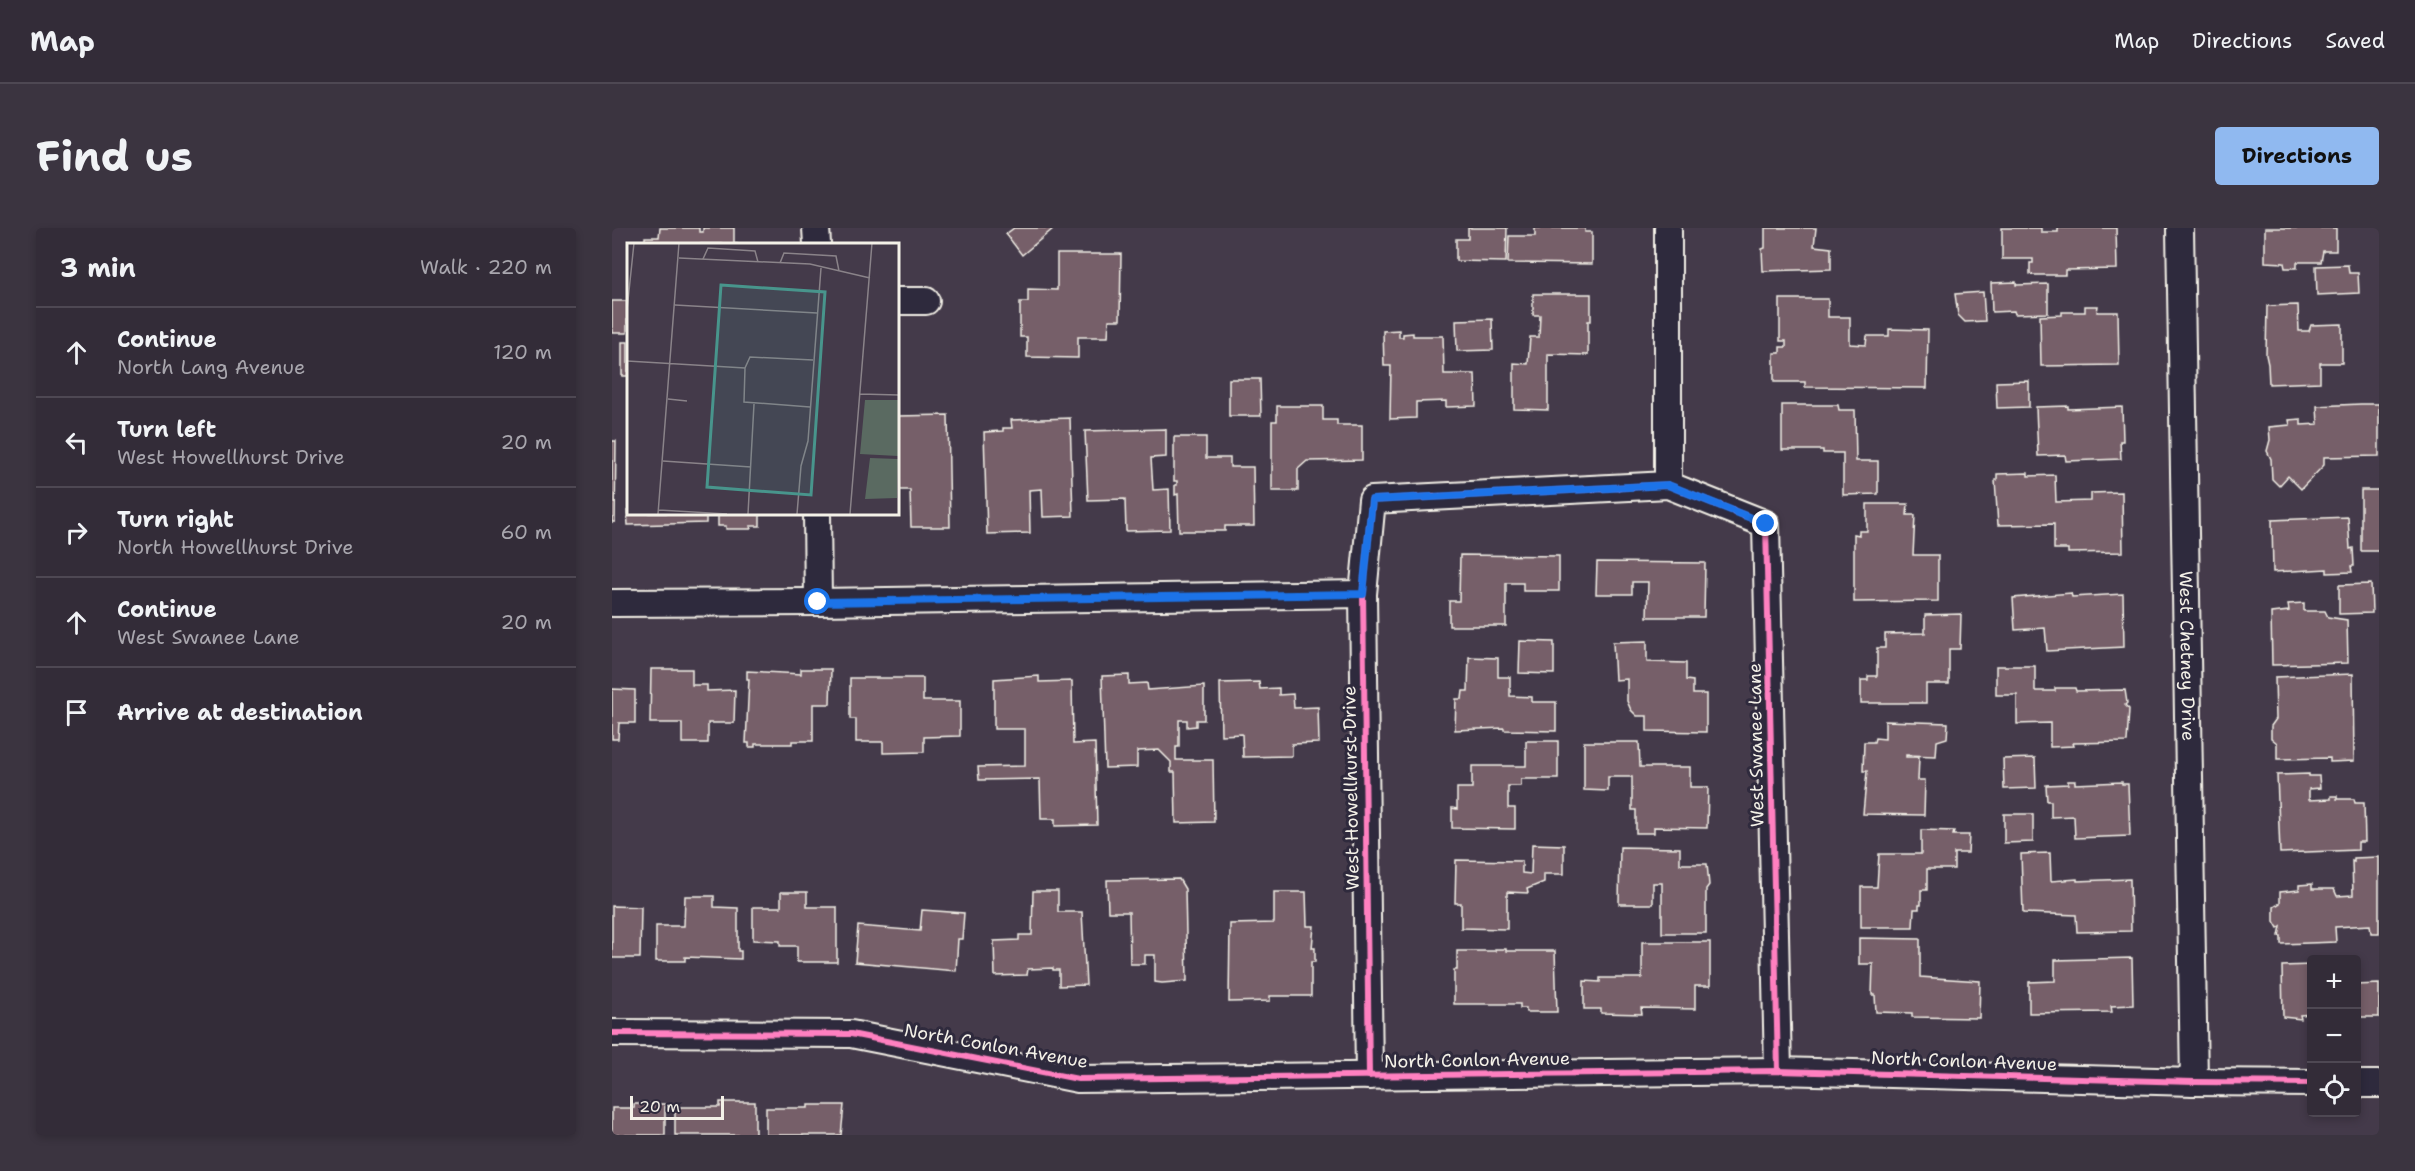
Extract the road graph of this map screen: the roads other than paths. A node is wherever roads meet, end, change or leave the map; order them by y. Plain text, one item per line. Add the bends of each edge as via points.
1 (1668, 228) edge
2 (2180, 228) edge
3 (898, 301) edge
4 (926, 301) dead end
5 (1668, 485) junction
6 (817, 514) edge
7 (1363, 594) junction
8 (818, 602) junction
9 (612, 603) edge
10 (612, 1033) edge
11 (1778, 1071) junction
12 (1369, 1076) junction
13 (2194, 1082) junction
14 (2307, 1083) edge
15 (2361, 1084) edge
16 (2379, 1084) edge

1 - 5 street
2 - 13 street, West Chetney Drive
3 - 4 street
5 - 7 street, West Howellhurst Drive via 1372,500
5 - 11 street, West Swanee Lane via 1766,524
6 - 8 street
7 - 8 street
7 - 12 street, West Howellhurst Drive
8 - 9 street
10 - 12 street, North Conlon Avenue via 851,1034 1078,1079
11 - 12 street, North Conlon Avenue
11 - 13 street, North Conlon Avenue
13 - 14 street, North Conlon Avenue
15 - 16 street

